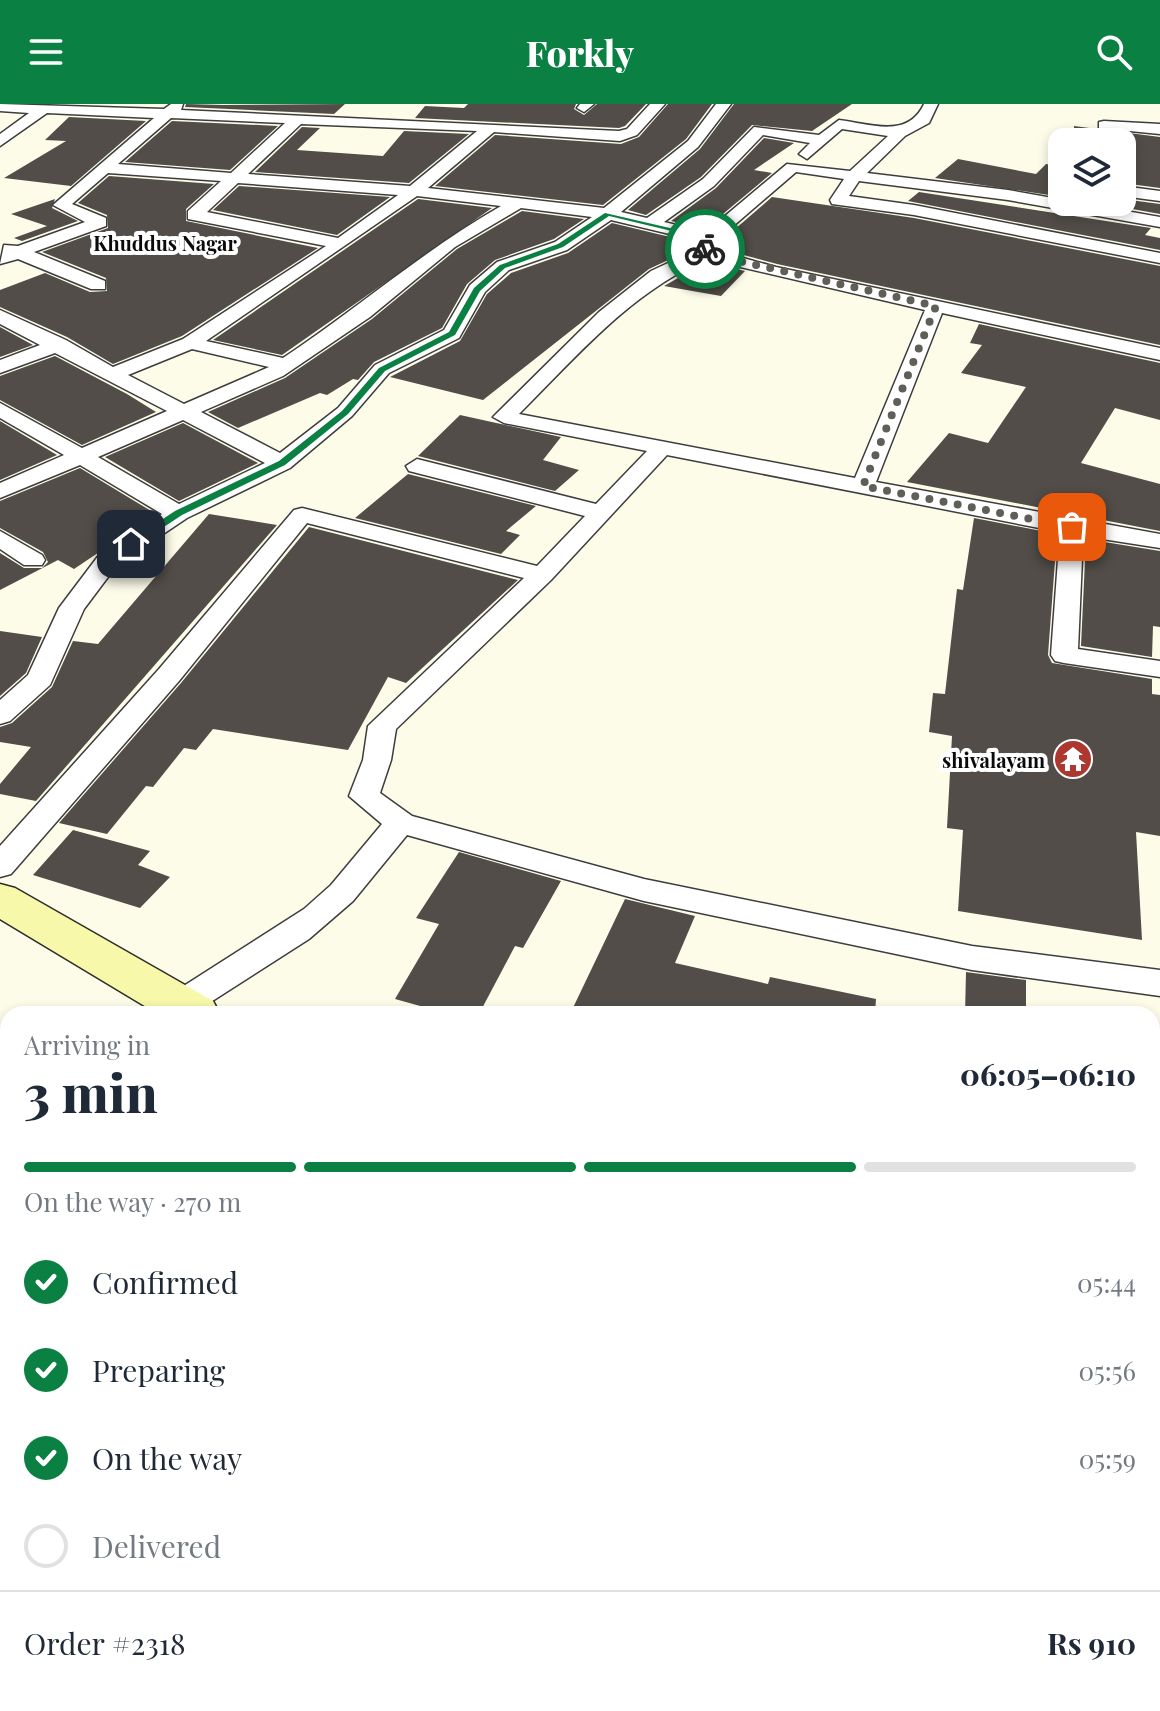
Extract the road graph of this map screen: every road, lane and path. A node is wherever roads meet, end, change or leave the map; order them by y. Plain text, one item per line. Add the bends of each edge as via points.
1 (278, 104) edge
2 (658, 104) edge
3 (724, 104) edge
4 (931, 104) edge
5 (0, 107) edge
6 (174, 108) edge
7 (43, 109) junction
8 (261, 117) junction
9 (299, 118) junction
10 (1104, 125) dead end
11 (491, 127) junction
12 (1160, 129) edge
13 (900, 133) junction
14 (822, 140) junction
15 (0, 141) edge
16 (793, 167) junction
17 (105, 168) junction
18 (854, 176) junction
19 (236, 178) junction
20 (314, 184) junction
21 (414, 191) junction
22 (1136, 193) edge
23 (698, 194) junction
24 (1160, 196) edge
25 (518, 203) junction
26 (751, 205) junction
27 (608, 214) junction
28 (1160, 222) edge
29 (649, 224) junction
30 (252, 226) junction
31 (0, 244) edge
32 (341, 244) junction
33 (706, 246) junction
34 (9, 256) edge
35 (1160, 258) edge
36 (98, 285) dead end
37 (936, 306) junction
38 (0, 316) edge
39 (190, 343) junction
40 (59, 344) junction
41 (1160, 354) edge
42 (285, 365) junction
43 (0, 367) edge
44 (112, 374) junction
45 (0, 409) edge
46 (183, 414) junction
47 (663, 447) junction
48 (81, 456) junction
49 (282, 463) junction
50 (417, 466) dead end
51 (863, 486) junction
52 (0, 491) edge
53 (178, 513) junction
54 (603, 513) junction
55 (1072, 527) junction
56 (0, 538) edge
57 (1160, 541) edge
58 (33, 560) dead end
59 (542, 575) junction
60 (1160, 669) edge
61 (0, 715) edge
62 (401, 823) junction
63 (0, 866) edge
64 (0, 899) edge
65 (1160, 983) edge
66 (183, 1006) edge
67 (192, 1006) edge

1 - 8 street
2 - 11 street via 632,132 620,136
3 - 27 street via 693,144
4 - 13 street via 924,120
5 - 7 street
6 - 7 street
6 - 8 street
6 - 17 street
7 - 15 street
8 - 9 street
9 - 11 street
9 - 19 street
10 - 12 street
11 - 21 street
13 - 14 street via 839,124
13 - 18 street
14 - 16 street
14 - 23 street via 759,130
16 - 18 street
16 - 26 street
17 - 19 street
17 - 34 street via 61,205 100,222
18 - 28 street via 1008,195
18 - 35 street via 838,200
19 - 20 street
19 - 30 street via 194,215
20 - 21 street
20 - 30 street
21 - 25 street
21 - 32 street
22 - 24 street
23 - 26 street
23 - 29 street
25 - 27 street
25 - 42 street via 449,243 363,313
26 - 33 street
27 - 29 street
27 - 49 street via 561,246 503,266 477,289 452,334 382,369 345,412
29 - 33 street
30 - 32 street
31 - 34 street
32 - 39 street
33 - 37 street
33 - 47 street via 657,275 606,316 504,417
34 - 36 street
37 - 41 street
37 - 51 street
38 - 40 street
39 - 42 street
39 - 44 street
40 - 43 street
40 - 44 street
42 - 46 street
44 - 46 street
45 - 48 street
46 - 48 street
46 - 49 street
47 - 51 street
47 - 54 street
48 - 52 street
48 - 53 street
49 - 53 street
50 - 54 street
51 - 55 street
53 - 61 street via 108,560 72,608 40,679
54 - 59 street
55 - 57 street
55 - 60 street via 1064,655
56 - 58 street
59 - 62 street via 382,726 364,796
59 - 63 street via 302,515
62 - 65 street via 644,890 972,958
62 - 67 street via 334,901
64 - 66 main road

